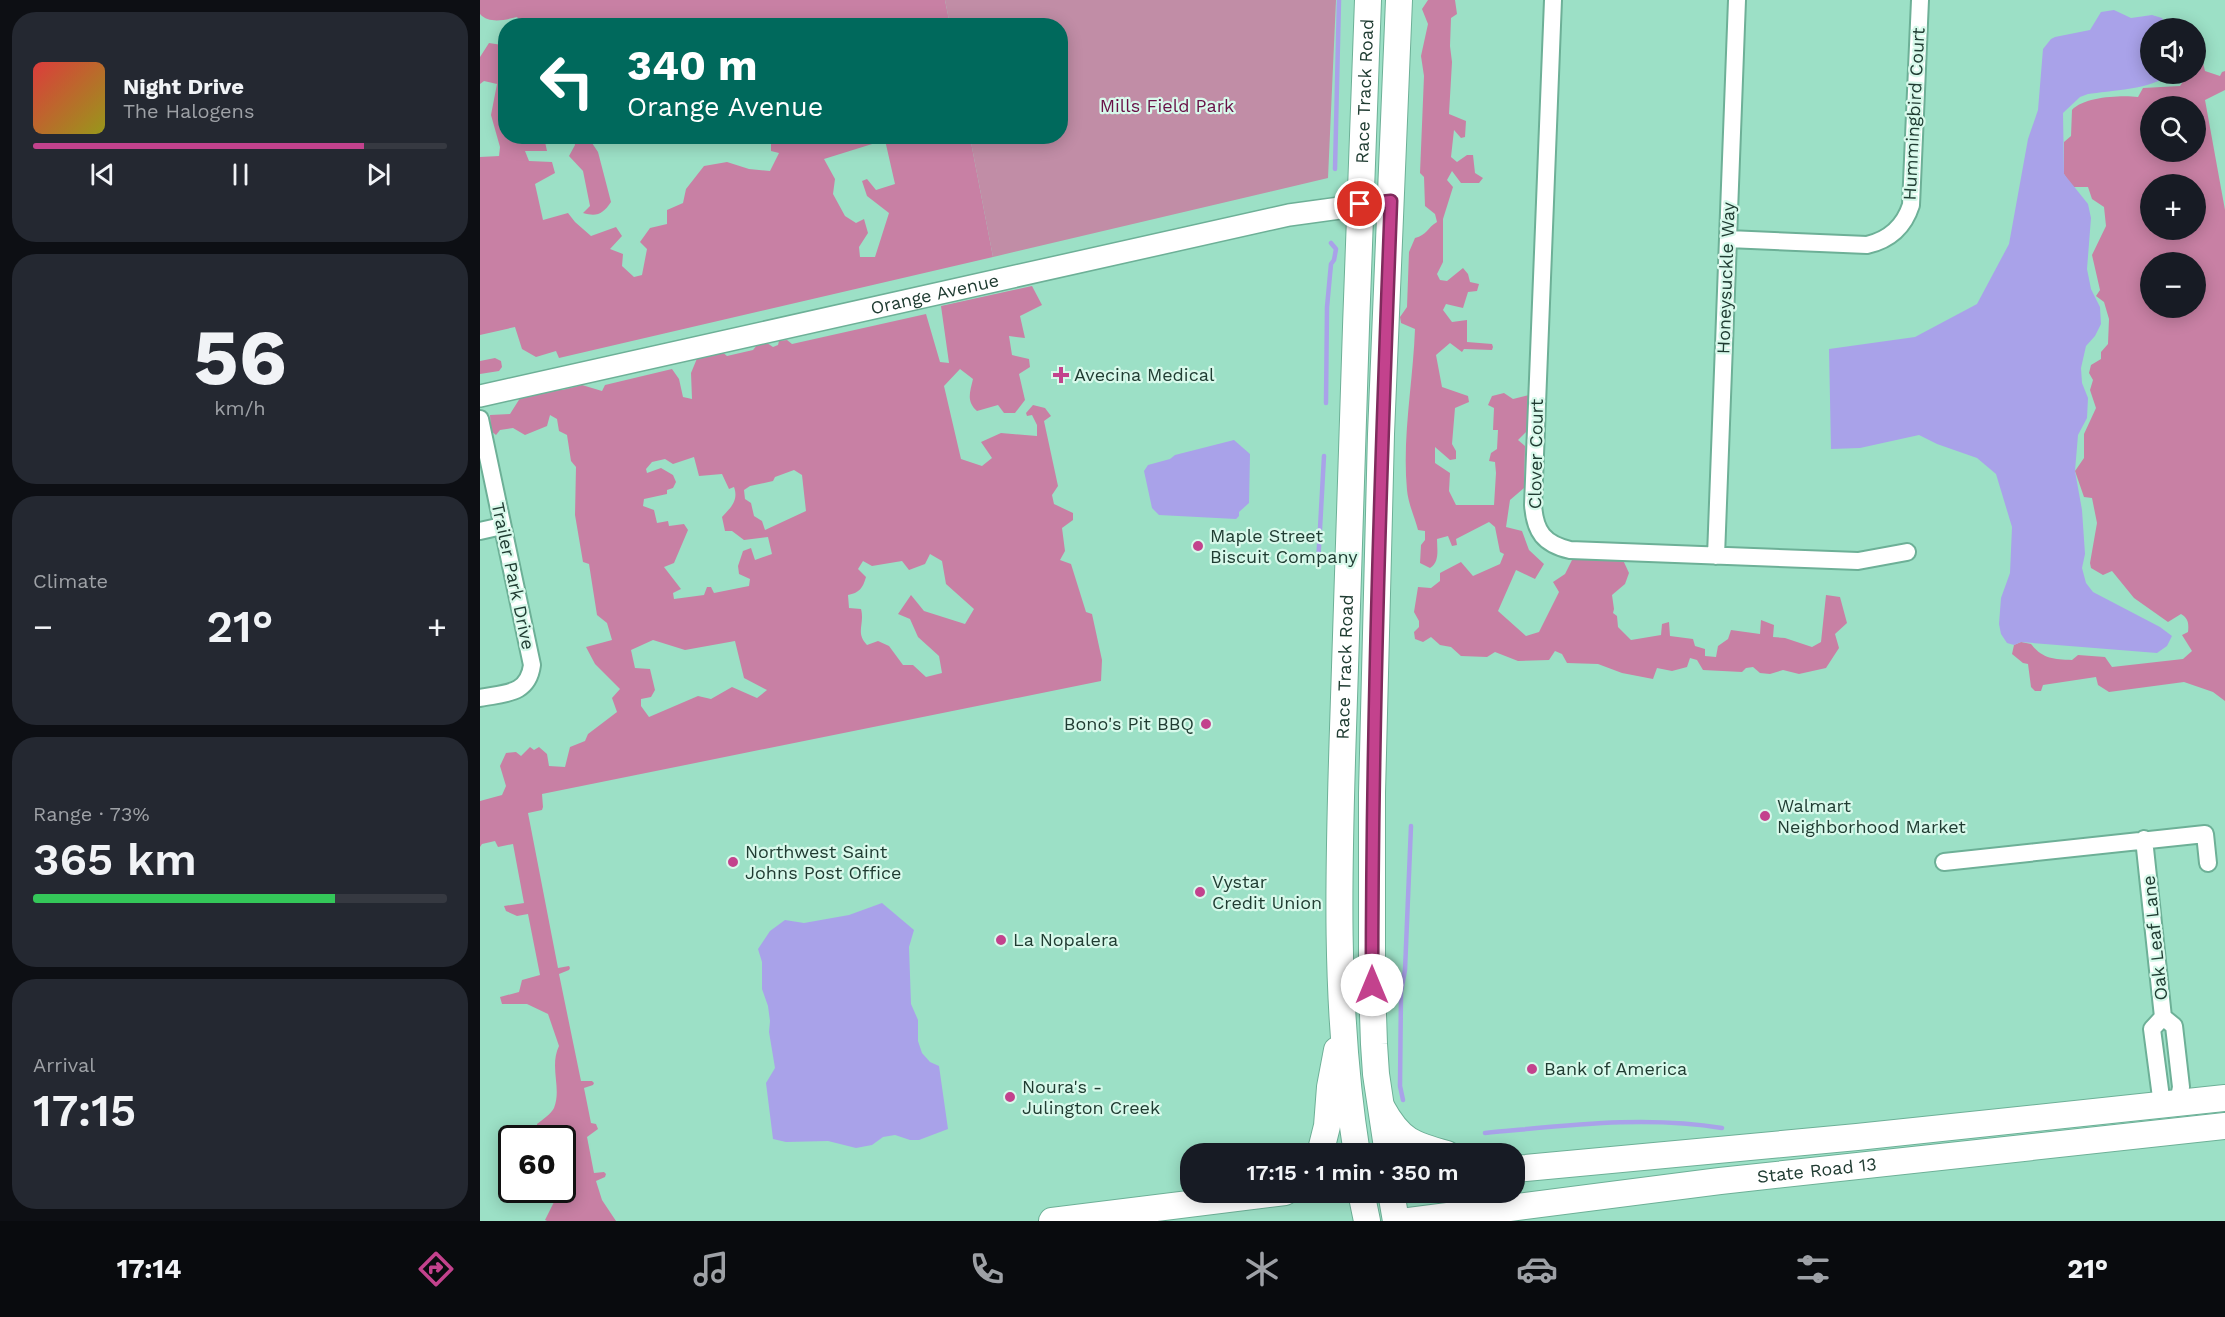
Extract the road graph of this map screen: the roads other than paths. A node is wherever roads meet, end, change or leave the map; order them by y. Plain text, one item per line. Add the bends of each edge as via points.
1 (1368, 0) edge
2 (1399, 0) edge
3 (1553, 0) edge
4 (1737, 0) edge
5 (1920, 0) edge
6 (1391, 201) junction
7 (1360, 204) junction
8 (1728, 239) junction
9 (480, 396) edge
10 (480, 419) edge
11 (502, 526) junction
12 (480, 531) edge
13 (1907, 552) dead end
14 (1716, 556) junction
15 (1344, 689) junction
16 (1375, 690) junction
17 (480, 698) edge
18 (1341, 791) junction
19 (1372, 793) junction
20 (2144, 839) junction
21 (1944, 862) dead end
22 (2208, 863) dead end
23 (1343, 1017) junction
24 (2225, 1098) edge
25 (2170, 1104) junction
26 (1380, 1106) junction
27 (2225, 1126) edge
28 (1912, 1131) junction
29 (2163, 1133) junction
30 (1323, 1143) edge
31 (1356, 1143) edge
32 (1386, 1143) edge
33 (1412, 1143) edge
34 (1757, 1145) junction
35 (1871, 1165) junction
36 (1525, 1168) edge
37 (1720, 1181) junction
38 (1197, 1203) edge
39 (1363, 1203) edge
40 (1393, 1203) edge
41 (1457, 1217) edge
42 (1052, 1221) edge
43 (1367, 1221) edge
44 (1396, 1221) edge
45 (1409, 1221) edge

1 - 7 main road, Race Track Road
2 - 6 main road, Race Track Road
3 - 14 street, Clover Court via 1533,505 1536,525 1549,543 1570,550
4 - 8 street, Honeysuckle Way
5 - 8 street, Hummingbird Court via 1911,205 1900,226 1888,237 1867,245
6 - 7 street, Orange Avenue
6 - 16 main road, Race Track Road
7 - 9 street, Orange Avenue via 1289,215
7 - 15 main road, Race Track Road
8 - 14 street, Honeysuckle Way
10 - 11 street, Trailer Park Drive
11 - 12 street
11 - 17 street, Trailer Park Drive via 532,664 531,676 525,686 514,692
13 - 14 street, Clover Court via 1858,561
15 - 16 main road
15 - 18 main road, Race Track Road
16 - 19 main road, Race Track Road
18 - 19 main road
18 - 23 main road, Race Track Road via 1338,921
19 - 26 main road, Race Track Road via 1372,985
20 - 21 street
20 - 22 street via 2205,834
20 - 25 street, Oak Leaf Lane via 2163,1017 2174,1026 2181,1087
23 - 30 main road
23 - 31 main road, Race Track Road
24 - 25 main road, State Road 13
25 - 28 main road, State Road 13
25 - 29 main road via 2174,1116
26 - 32 main road, Race Track Road
26 - 33 main road via 1399,1133
27 - 29 main road, State Road 13
28 - 34 main road, State Road 13
28 - 35 main road via 1886,1147
29 - 35 main road, State Road 13
34 - 36 main road, State Road 13
34 - 37 main road via 1747,1159
35 - 37 main road, State Road 13
37 - 41 main road, State Road 13
38 - 42 main road
39 - 43 main road
40 - 44 main road
41 - 45 main road, State Road 13

